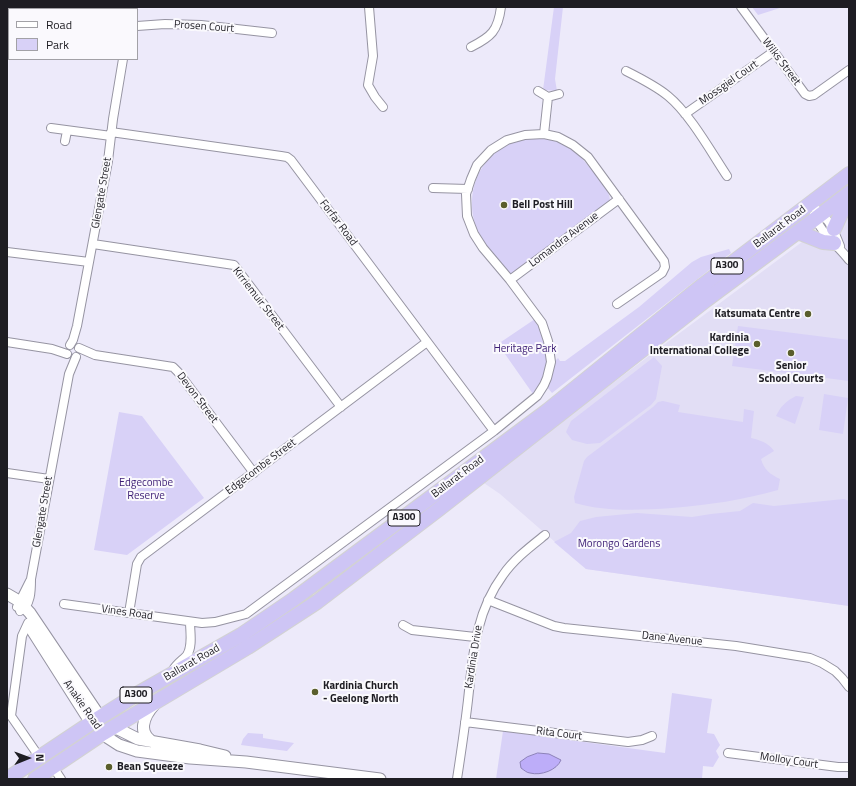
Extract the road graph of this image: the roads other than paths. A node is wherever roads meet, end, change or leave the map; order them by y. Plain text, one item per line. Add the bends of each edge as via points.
1 (369, 7) edge
2 (501, 7) edge
3 (740, 7) edge
4 (138, 26) edge
5 (272, 33) dead end
6 (471, 47) dead end
7 (773, 52) junction
8 (123, 60) edge
9 (849, 70) edge
10 (626, 71) dead end
11 (538, 91) dead end
12 (559, 94) dead end
13 (548, 97) junction
14 (383, 107) dead end
15 (686, 114) junction
16 (51, 128) dead end
17 (67, 131) junction
18 (111, 134) junction
19 (544, 134) junction
20 (65, 142) dead end
21 (849, 174) edge
22 (728, 176) dead end
23 (433, 188) dead end
24 (468, 189) junction
25 (849, 193) edge
26 (849, 196) edge
27 (619, 199) junction
28 (809, 204) junction
29 (819, 216) junction
30 (798, 232) junction
31 (836, 240) junction
32 (92, 244) junction
33 (7, 252) edge
34 (849, 260) edge
35 (89, 262) junction
36 (510, 280) junction
37 (617, 304) dead end
38 (7, 342) edge
39 (427, 342) junction
40 (73, 351) junction
41 (341, 407) junction
42 (494, 431) junction
43 (254, 473) junction
44 (7, 474) edge
45 (49, 479) junction
46 (545, 535) dead end
47 (7, 594) edge
48 (488, 600) junction
49 (7, 602) edge
50 (64, 604) dead end
51 (20, 607) junction
52 (129, 613) junction
53 (190, 622) junction
54 (211, 622) joint
55 (28, 623) junction
56 (403, 625) dead end
57 (475, 637) junction
58 (172, 674) junction
59 (848, 685) edge
60 (158, 700) junction
61 (96, 720) junction
62 (465, 722) junction
63 (108, 731) junction
64 (652, 736) dead end
65 (155, 742) junction
66 (728, 752) dead end
67 (40, 758) junction
68 (246, 762) junction
69 (53, 767) junction
70 (849, 767) edge
71 (7, 779) edge
72 (35, 779) edge
73 (61, 779) edge
74 (380, 779) edge
75 (458, 779) edge

1 - 14 street via 373,56 368,85
2 - 6 street via 498,22 488,39
3 - 7 street, Wilks Street
4 - 5 street, Prosen Court via 201,25
7 - 9 street, Wilks Street via 809,96
7 - 15 street, Mossgiel Court
8 - 18 street, Glengate Street
10 - 15 street via 669,96
11 - 13 street
12 - 13 street
13 - 19 street
15 - 22 street
16 - 17 street, Forfar Road
17 - 18 street, Forfar Road
17 - 20 street
18 - 32 street, Glengate Street
18 - 39 street, Forfar Road via 287,157
19 - 24 street via 507,140 491,150 477,165
19 - 27 street via 558,137 583,153
21 - 28 highway, Ballarat Road / A300
23 - 24 street
24 - 36 street via 467,216 474,234
25 - 29 highway, Ballarat Road / A300
26 - 31 highway
27 - 36 street, Lomandra Avenue
27 - 37 street via 664,261 665,267 662,273
28 - 29 street
28 - 58 highway, Ballarat Road / A300 via 702,285 547,411 294,600 241,635
29 - 30 highway, Ballarat Road / A300
29 - 31 street
29 - 31 street via 821,229
30 - 31 highway via 823,242
30 - 60 highway, Ballarat Road / A300 via 706,300 317,602 248,647
31 - 34 street
32 - 35 street, Glengate Street
32 - 41 street, Kirriemuir Street via 234,265
33 - 35 street
35 - 40 street, Glengate Street
36 - 42 street, Ballarat Road via 542,323 548,340 551,362 544,385 535,398
38 - 40 street, Devon Street
39 - 41 street, Edgecombe Street
39 - 42 street, Forfar Road
40 - 43 street, Devon Street via 172,367
40 - 45 street, Glengate Street
41 - 43 street, Edgecombe Street
42 - 54 street, Ballarat Road via 250,612
43 - 52 street, Edgecombe Street via 139,559
44 - 45 street
45 - 51 street, Glengate Street via 31,578
46 - 48 street, Kardinia Drive via 508,568
47 - 51 main road
48 - 57 street, Kardinia Drive
48 - 59 street, Dane Avenue via 564,628 736,646 810,658 835,671
49 - 51 main road
50 - 52 street, Vines Road
51 - 55 main road, Anakie Road
51 - 61 main road, Anakie Road
52 - 53 street, Vines Road
53 - 54 street, Vines Road
53 - 58 street via 188,652 176,665
55 - 61 main road, Anakie Road
55 - 67 street via 22,636 12,716
56 - 57 street via 412,630
57 - 62 street, Kardinia Drive
58 - 61 highway, Ballarat Road / A300
60 - 63 highway, Ballarat Road / A300
60 - 65 main road via 146,714 143,724 147,737
61 - 63 highway, Anakie Road
61 - 67 highway, Ballarat Road / A300
62 - 64 street, Rita Court via 628,742
62 - 75 street, Kardinia Drive
63 - 65 main road, Anakie Road
63 - 68 main road, Anakie Road via 119,745 136,751
63 - 69 highway, Ballarat Road / A300
65 - 68 main road, Anakie Road via 206,751
66 - 70 street, Molloy Court
67 - 71 highway, Ballarat Road / A300
68 - 74 main road, Anakie Road
69 - 72 highway, Ballarat Road / A300
69 - 73 street

